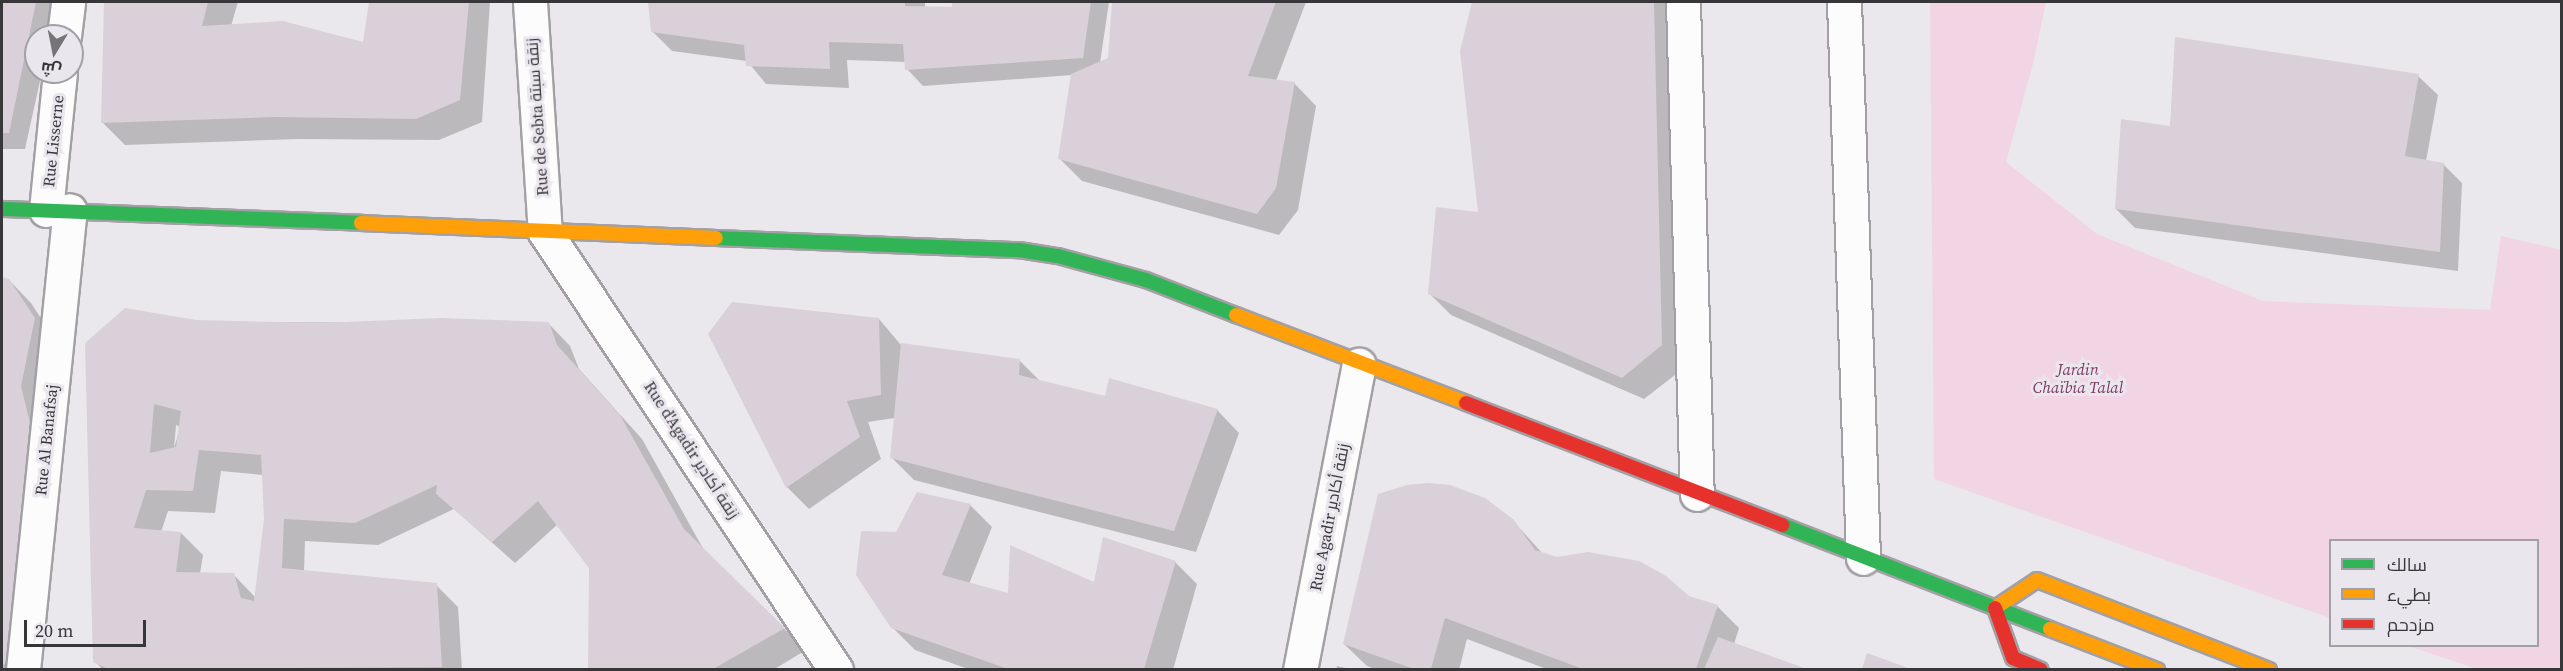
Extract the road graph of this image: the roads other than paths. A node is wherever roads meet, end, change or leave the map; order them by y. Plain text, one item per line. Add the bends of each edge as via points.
1 (68, 2) edge
2 (530, 2) edge
3 (1683, 2) edge
4 (1844, 2) edge
5 (65, 24) edge
6 (60, 84) edge
7 (2, 209) edge
8 (58, 210) junction
9 (545, 232) junction
10 (1359, 365) junction
11 (1697, 494) junction
12 (1863, 558) junction
13 (1995, 609) junction
14 (23, 669) edge
15 (836, 669) edge
16 (1300, 669) edge
17 (2041, 669) edge
18 (2157, 669) edge
19 (2269, 669) edge

1 - 5 street
2 - 9 street, Rue de Sebta زنقة سبتة
3 - 11 street
4 - 12 street
6 - 8 street, Rue Lisserne
7 - 8 main road
8 - 9 main road
8 - 14 street, Rue Al Banafsaj
9 - 10 main road via 1019,250 1058,256 1146,280
9 - 15 street, Rue d'Agadir زنقة أكادير
10 - 11 main road
10 - 16 street, Rue Agadir زنقة أكادير
11 - 12 main road
12 - 13 main road
13 - 17 main road via 2013,658
13 - 18 main road
13 - 19 main road via 2037,580

